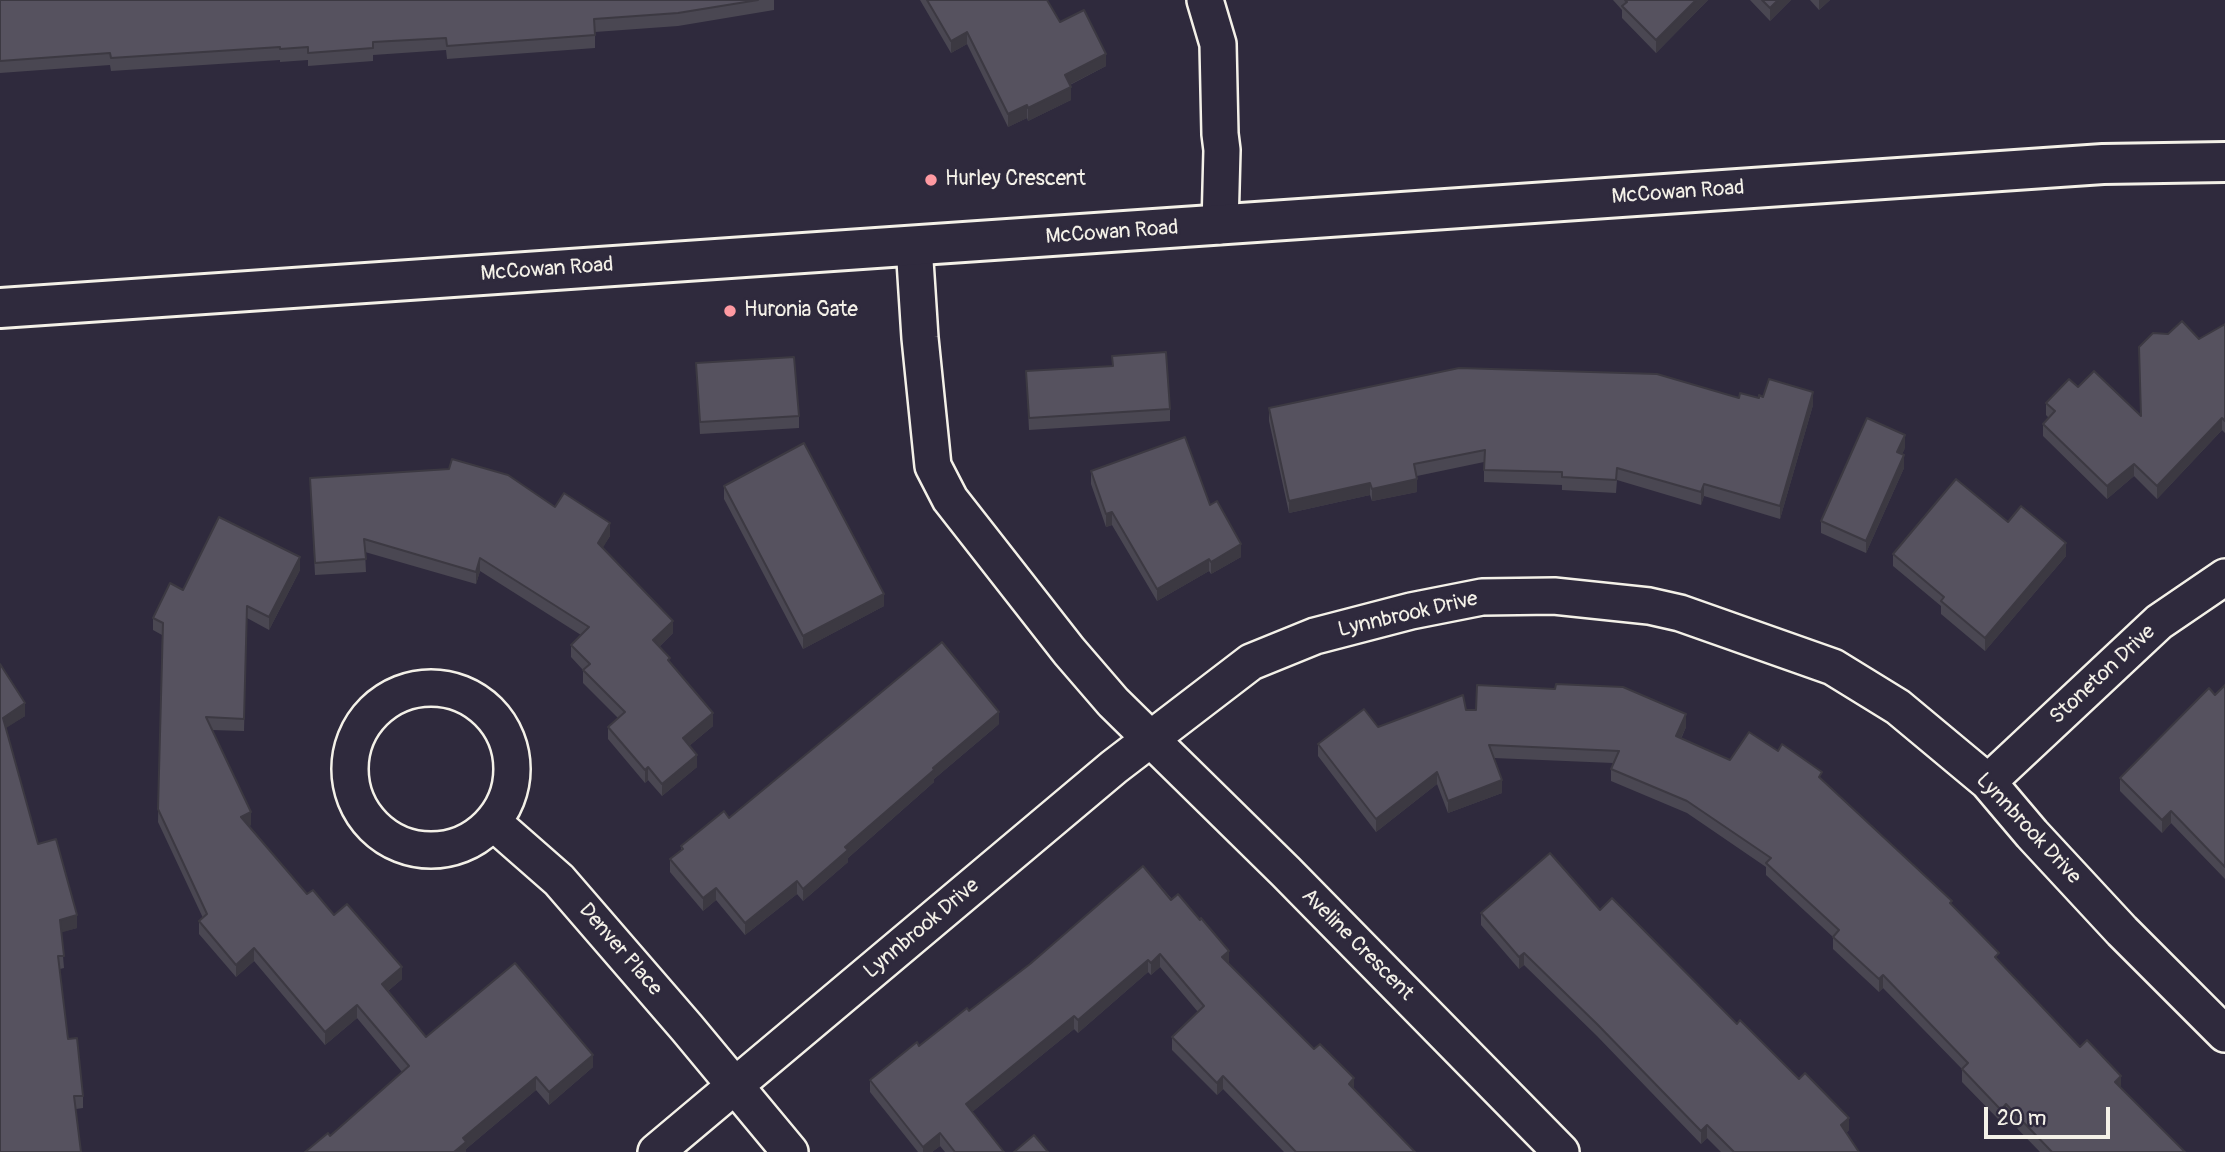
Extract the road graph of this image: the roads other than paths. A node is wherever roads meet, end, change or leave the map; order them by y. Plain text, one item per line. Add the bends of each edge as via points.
1 (1205, 0) edge
2 (2225, 162) edge
3 (1220, 226) junction
4 (914, 245) junction
5 (0, 307) edge
6 (2225, 577) edge
7 (1151, 739) junction
8 (1988, 782) junction
9 (494, 823) junction
10 (2225, 1034) edge
11 (736, 1087) junction
12 (656, 1152) edge
13 (790, 1152) edge
14 (1561, 1152) edge

1 - 3 street via 1218,44
2 - 3 main road, McCowan Road via 2089,165
3 - 4 main road, McCowan Road
4 - 5 main road, McCowan Road
4 - 7 street via 933,467 950,499 1069,651
6 - 8 street, Stoneton Drive via 2159,622
7 - 8 street, Lynnbrook Drive via 1251,662 1315,636 1482,597 1554,596 1681,614 1833,667 1898,706
7 - 11 street, Lynnbrook Drive
7 - 14 street, Aveline Crescent
8 - 10 street, Lynnbrook Drive via 2122,931
9 - 9 street via 508,800 513,773 510,747 498,722 479,703 455,691 429,687 402,692 379,706 361,726 351,752 350,778 357,805 373,827 395,843 421,851 448,850 473,840
9 - 11 street, Denver Place via 559,880
11 - 12 street, Lynnbrook Drive
11 - 13 street

